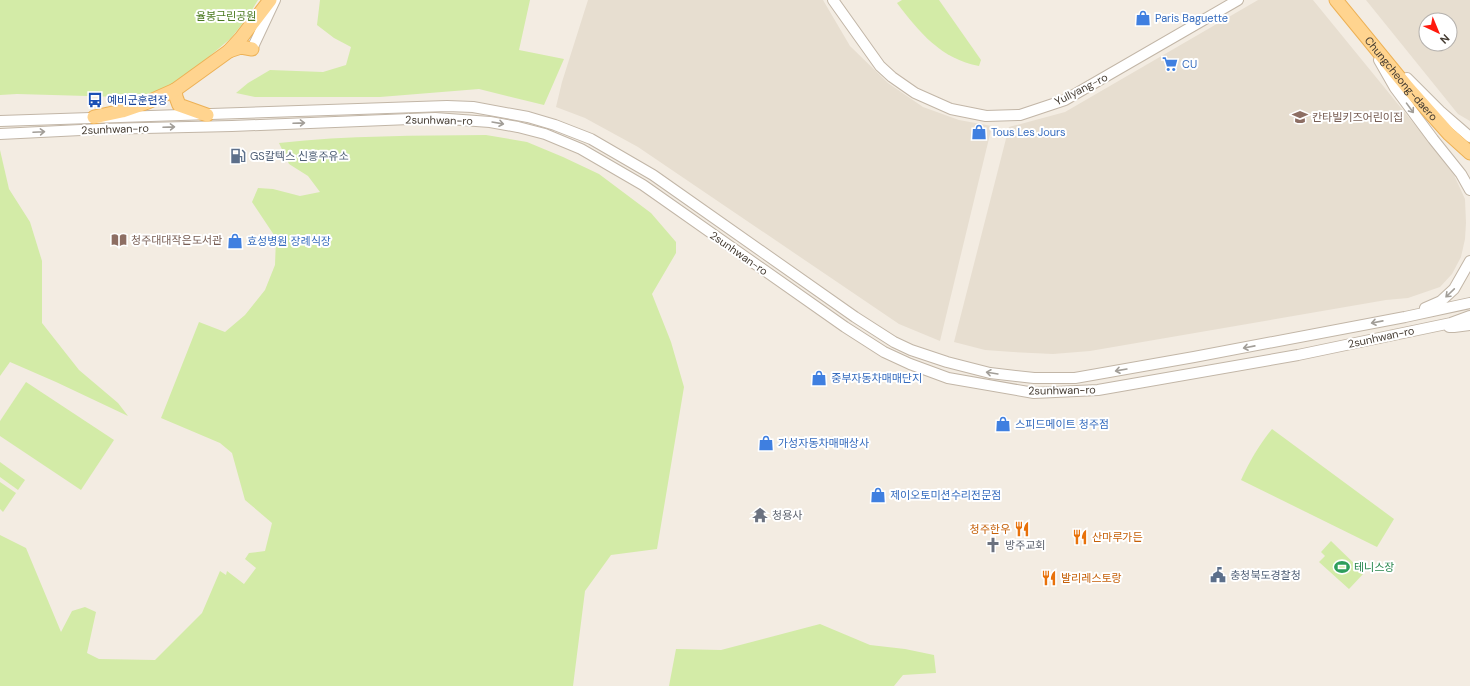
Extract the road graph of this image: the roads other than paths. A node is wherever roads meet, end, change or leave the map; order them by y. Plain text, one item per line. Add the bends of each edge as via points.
1 (270, 0) edge
2 (275, 0) edge
3 (833, 0) edge
4 (1238, 0) edge
5 (1336, 0) edge
6 (1368, 39) junction
7 (252, 49) joint
8 (229, 51) junction
9 (175, 90) junction
10 (207, 115) junction
11 (94, 117) junction
12 (0, 122) edge
13 (0, 134) edge
14 (1470, 137) edge
15 (1470, 153) edge
16 (1470, 190) edge
17 (1470, 261) edge
18 (1470, 303) edge
19 (1470, 316) edge
20 (1399, 318) junction
21 (1439, 325) junction
22 (1470, 325) edge

1 - 8 main road
2 - 7 street
3 - 4 street, Yullyang-ro via 880,66 892,77 915,93 950,109 986,116 1020,115 1065,100
5 - 6 main road, Chungcheong-daero
6 - 14 street via 1440,111
6 - 15 main road, Chungcheong-daero via 1449,134
6 -> 16 street via 1395,88 1461,174
7 - 8 main road via 241,47
8 - 9 main road
9 - 10 main road via 179,105
9 - 11 main road via 122,111
10 - 11 street, 2sunhwan-ro
20 -> 10 street, 2sunhwan-ro via 1075,378 1034,378 990,373 947,362 894,342 653,175 592,139 555,125 528,117 473,107 447,106
11 - 12 street, 2sunhwan-ro
13 -> 21 street, 2sunhwan-ro via 435,118 518,127 545,134 581,149 643,184 838,323 884,352 948,378 1034,393 1098,390 1298,355
17 -> 20 street via 1454,289 1441,302
18 - 20 street, 2sunhwan-ro
19 - 21 street, 2sunhwan-ro
21 - 22 street via 1454,328

